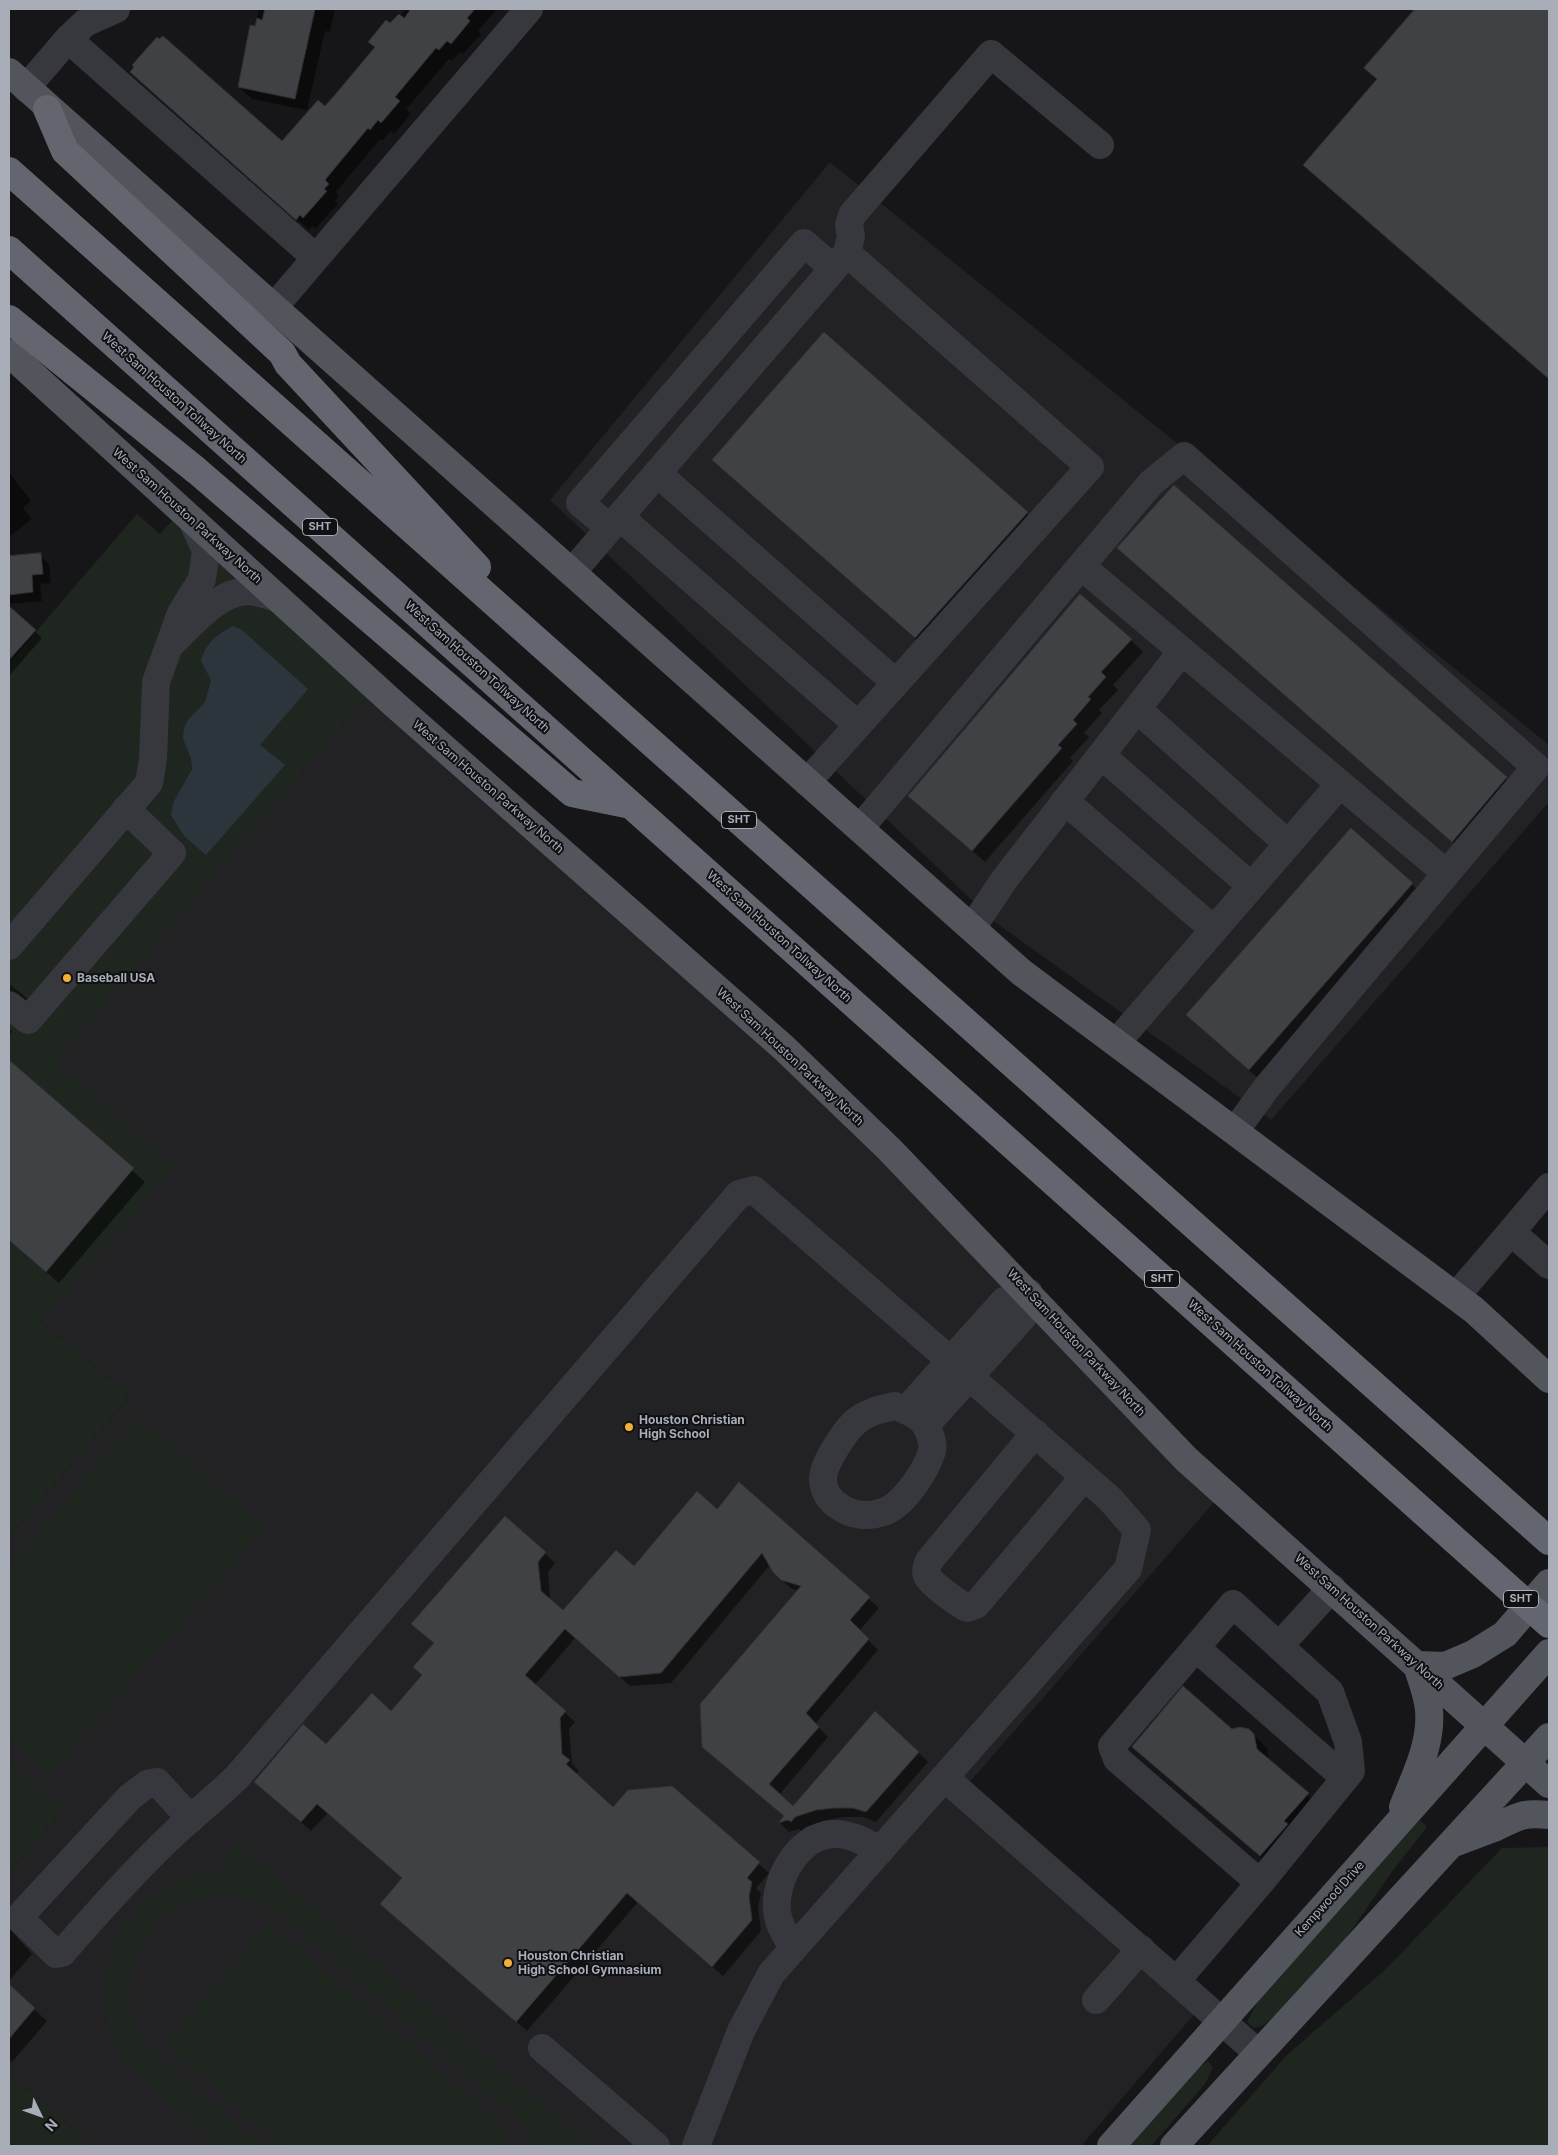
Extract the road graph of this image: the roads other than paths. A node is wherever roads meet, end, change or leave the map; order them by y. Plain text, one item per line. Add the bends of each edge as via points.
1 (116, 9) edge
2 (529, 9) edge
3 (63, 44) junction
4 (17, 80) edge
5 (47, 109) junction
6 (1100, 145) dead end
7 (9, 171) edge
8 (9, 250) edge
9 (316, 258) junction
10 (840, 261) junction
11 (274, 307) junction
12 (9, 319) edge
13 (9, 353) edge
14 (657, 473) junction
15 (192, 520) junction
16 (615, 522) junction
17 (1081, 566) junction
18 (572, 572) junction
19 (278, 598) junction
20 (169, 646) junction
21 (1182, 651) junction
22 (896, 683) junction
23 (591, 689) junction
24 (1137, 709) junction
25 (858, 725) junction
26 (1101, 755) junction
27 (807, 782) junction
28 (1340, 784) junction
29 (1065, 801) junction
30 (631, 805) junction
31 (126, 809) junction
32 (860, 828) junction
33 (1288, 844) junction
34 (1446, 873) junction
35 (1251, 886) junction
36 (972, 928) junction
37 (1213, 930) junction
38 (9, 946) edge
39 (9, 1005) edge
40 (1116, 1043) junction
41 (1235, 1131) junction
42 (1549, 1186) edge
43 (1511, 1232) junction
44 (1549, 1265) edge
45 (1029, 1293) junction
46 (1456, 1296) junction
47 (960, 1369) junction
48 (1549, 1379) edge
49 (916, 1418) dead end
50 (1035, 1433) junction
51 (1084, 1477) junction
52 (1542, 1534) edge
53 (1549, 1583) edge
54 (1332, 1588) junction
55 (1549, 1624) edge
56 (1279, 1646) junction
57 (1196, 1648) junction
58 (1549, 1653) edge
59 (1417, 1664) junction
60 (1483, 1726) junction
61 (1549, 1737) edge
62 (1524, 1762) junction
63 (945, 1778) junction
64 (1345, 1778) junction
65 (1549, 1784) edge
66 (1549, 1815) edge
67 (191, 1819) junction
68 (1396, 1824) junction
69 (1448, 1846) junction
70 (880, 1851) junction
71 (1260, 1883) junction
72 (793, 1948) junction
73 (1141, 1949) junction
74 (1177, 1980) junction
75 (1096, 2000) dead end
76 (1222, 2020) junction
77 (542, 2048) dead end
78 (1258, 2052) junction
79 (656, 2146) edge
80 (696, 2146) edge
81 (1111, 2146) edge
82 (1174, 2146) edge

1 - 3 lane via 90,19
2 - 9 lane
3 - 4 lane
3 - 9 lane
4 - 5 main road
5 - 11 main road
5 - 23 highway via 64,151 282,353 295,371
6 - 10 lane via 991,54 852,215 849,225 851,236
7 - 23 highway, SHT
8 - 30 highway, West Sam Houston Tollway North / SHT
9 - 11 lane
10 - 14 lane
10 - 16 lane via 804,243 580,502
10 - 22 lane via 1090,467
11 - 18 main road
12 - 30 highway via 197,470 572,793
13 - 15 main road, West Sam Houston Parkway North
14 - 16 lane
14 - 22 lane
15 - 19 main road, West Sam Houston Parkway North
15 - 20 lane via 206,551 202,579 181,613
16 - 18 lane
16 - 25 lane
17 - 21 lane
17 - 32 lane
17 - 34 lane via 1152,483 1184,456 1536,767
18 - 27 main road
19 - 20 lane via 248,591 223,598
19 - 45 main road, West Sam Houston Parkway North via 784,1048 889,1149
20 - 31 lane via 156,682 149,783
21 - 24 lane
21 - 28 lane
22 - 25 lane
23 - 52 highway, SHT
24 - 26 lane
24 - 33 lane
25 - 27 lane
26 - 29 lane
26 - 35 lane
27 - 32 main road
28 - 33 lane
28 - 34 lane
29 - 36 lane via 1004,880
29 - 37 lane
30 - 55 highway, West Sam Houston Tollway North / SHT
31 - 38 lane
31 - 39 lane via 172,853 28,1020
32 - 36 main road
33 - 35 lane
34 - 41 lane
35 - 37 lane
36 - 40 main road via 1021,972
37 - 40 lane
40 - 41 main road
41 - 46 main road
42 - 43 lane
43 - 44 lane
43 - 46 lane
45 - 47 lane via 1023,1316
45 - 54 main road, West Sam Houston Parkway North via 1186,1459
46 - 48 main road
47 - 49 lane
47 - 50 lane
47 - 67 lane via 754,1190 739,1194 238,1776
50 - 51 lane
50 - 51 lane via 929,1561 928,1577 960,1605 967,1608 976,1605
51 - 63 lane via 1110,1499 1137,1530 1128,1569
53 - 59 main road via 1505,1634 1473,1654 1445,1666
54 - 56 lane
54 - 59 main road, West Sam Houston Parkway North
56 - 57 lane via 1233,1604
56 - 64 lane via 1330,1692 1348,1742 1351,1771
57 - 64 lane
57 - 71 lane via 1112,1746 1117,1760
58 - 60 main road, Kempwood Drive
59 - 60 main road, West Sam Houston Parkway North
59 - 68 main road via 1429,1708 1429,1729 1425,1750
60 - 62 main road, West Sam Houston Parkway North
60 - 68 main road, Kempwood Drive
61 - 62 main road
62 - 65 main road, West Sam Houston Parkway North
62 - 69 main road
63 - 70 lane
63 - 73 lane
64 - 71 lane
66 - 69 main road via 1532,1813 1513,1817
67 - 67 lane via 111,1896 62,1953 56,1954 21,1920 20,1916 110,1818 147,1784 158,1782
68 - 76 main road, Kempwood Drive
69 - 78 main road
70 - 72 lane
70 - 72 lane via 843,1834 826,1835 807,1844 786,1866 778,1890 778,1916
71 - 74 lane
72 - 80 lane via 771,1974 741,2031
73 - 74 lane
73 - 75 lane
74 - 76 lane
76 - 78 lane
76 - 81 main road, Kempwood Drive
77 - 79 lane
78 - 82 main road

